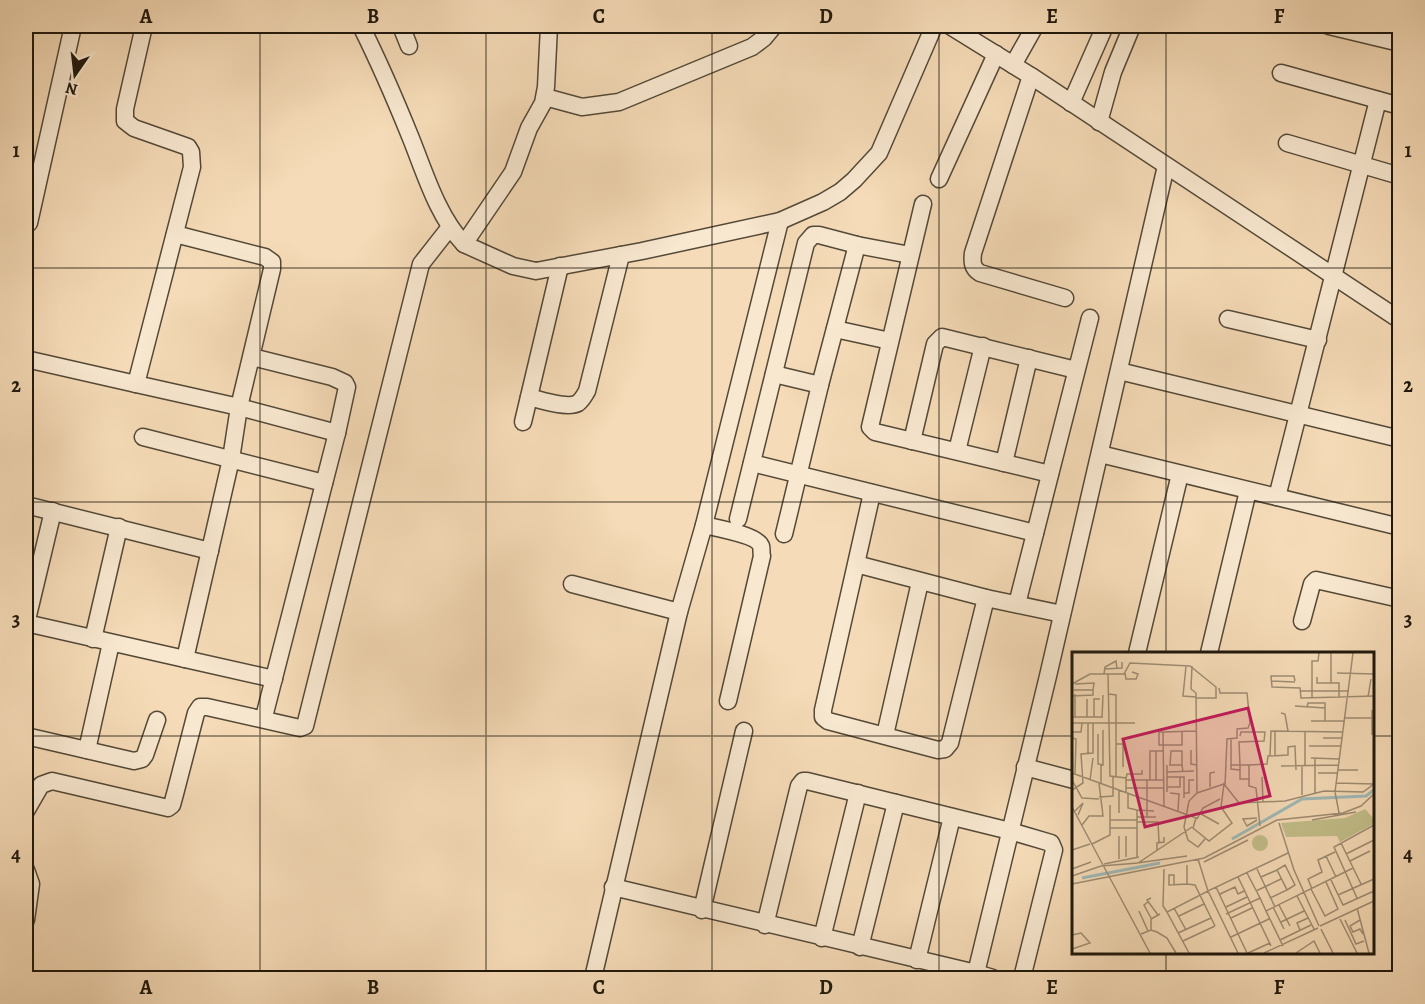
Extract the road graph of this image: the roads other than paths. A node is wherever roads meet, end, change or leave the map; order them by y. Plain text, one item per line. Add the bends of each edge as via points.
1 (70, 26) edge
2 (144, 26) edge
3 (361, 26) edge
4 (401, 26) edge
5 (549, 26) edge
6 (774, 26) edge
7 (934, 26) edge
8 (950, 26) edge
9 (1035, 26) edge
10 (1105, 26) edge
11 (1329, 26) edge
12 (1130, 32) dead end
13 (1400, 43) edge
14 (409, 46) dead end
15 (996, 54) junction
16 (1014, 65) junction
17 (1281, 73) dead end
18 (1031, 76) junction
19 (545, 97) junction
20 (1378, 100) junction
21 (1071, 103) junction
22 (1400, 106) edge
23 (1099, 122) junction
24 (1287, 143) dead end
25 (1360, 164) junction
26 (1166, 166) junction
27 (1400, 176) edge
28 (939, 179) dead end
29 (923, 204) dead end
30 (780, 221) junction
31 (29, 223) dead end
32 (450, 227) junction
33 (175, 234) junction
34 (464, 244) junction
35 (857, 245) junction
36 (621, 255) junction
37 (910, 255) junction
38 (560, 266) junction
39 (1334, 277) junction
40 (1065, 298) dead end
41 (1090, 318) dead end
42 (1228, 319) dead end
43 (1400, 320) edge
44 (835, 329) junction
45 (890, 340) junction
46 (1318, 340) junction
47 (983, 346) junction
48 (252, 357) junction
49 (1029, 358) junction
50 (26, 359) edge
51 (1077, 370) junction
52 (1119, 371) junction
53 (774, 374) junction
54 (136, 384) junction
55 (820, 385) junction
56 (529, 397) junction
57 (239, 407) junction
58 (1298, 416) junction
59 (523, 422) dead end
60 (337, 434) junction
61 (142, 437) dead end
62 (1400, 440) edge
63 (912, 441) junction
64 (957, 451) junction
65 (1100, 454) junction
66 (231, 459) junction
67 (752, 463) junction
68 (1004, 463) junction
69 (1050, 474) junction
70 (1180, 474) junction
71 (800, 475) junction
72 (324, 483) junction
73 (1248, 491) junction
74 (872, 493) junction
75 (1277, 497) junction
76 (26, 505) edge
77 (53, 511) junction
78 (738, 519) dead end
79 (704, 525) junction
80 (119, 527) junction
81 (1400, 527) edge
82 (1035, 533) junction
83 (784, 534) dead end
84 (210, 551) junction
85 (856, 564) junction
86 (920, 582) junction
87 (572, 584) dead end
88 (986, 597) junction
89 (1400, 599) edge
90 (1017, 604) junction
91 (679, 612) junction
92 (1062, 614) junction
93 (1302, 621) dead end
94 (26, 623) edge
95 (93, 639) junction
96 (111, 643) junction
97 (1137, 652) edge
98 (1209, 652) edge
99 (185, 659) junction
100 (274, 679) junction
101 (728, 701) dead end
102 (265, 713) dead end
103 (157, 720) dead end
104 (744, 731) dead end
105 (26, 735) edge
106 (885, 735) junction
107 (87, 750) junction
108 (1025, 767) junction
109 (1072, 779) edge
110 (858, 793) junction
111 (896, 803) junction
112 (26, 811) edge
113 (952, 817) junction
114 (1010, 831) junction
115 (26, 870) edge
116 (613, 887) junction
117 (702, 910) junction
118 (26, 920) edge
119 (765, 925) junction
120 (822, 938) junction
121 (860, 947) junction
122 (917, 960) junction
123 (976, 974) junction
124 (593, 978) edge
125 (993, 978) edge
126 (1022, 978) edge

1 - 31 street
2 - 33 street via 125,121 134,128 188,147 191,152 192,166
3 - 32 street
4 - 14 street
5 - 19 street
6 - 19 street via 752,47 619,102 582,107
7 - 30 street via 879,153 840,192
8 - 15 street
9 - 16 street
10 - 21 street
11 - 13 street
12 - 23 street via 1113,72
15 - 16 street
15 - 28 street
16 - 18 street
17 - 20 street
18 - 21 street
18 - 40 street via 972,253 972,265 980,273
19 - 34 street via 513,172
20 - 22 street
20 - 25 street
21 - 23 street
23 - 26 street
24 - 25 street
25 - 27 street
25 - 39 street
26 - 39 street
26 - 52 street
29 - 37 street
30 - 36 street
30 - 79 street
32 - 34 street
32 - 112 street via 421,264 305,726 200,707 170,807 52,781 37,789
33 - 48 street via 272,262
33 - 54 street
34 - 38 street via 529,271
35 - 37 street
35 - 44 street
35 - 53 street via 819,235 809,239
36 - 38 street
36 - 56 street via 582,399 566,405
37 - 45 street
38 - 56 street
39 - 43 street
39 - 46 street
41 - 51 street
42 - 46 street
44 - 45 street
44 - 55 street
45 - 63 street via 870,427 875,432
46 - 58 street
47 - 49 street
47 - 63 street via 945,336 937,341
47 - 64 street
48 - 57 street
48 - 60 street via 345,383
49 - 51 street
49 - 68 street
50 - 54 street
51 - 69 street
52 - 58 street
52 - 65 street
53 - 55 street
53 - 67 street
54 - 57 street
55 - 71 street
56 - 59 street
57 - 60 street
57 - 66 street
58 - 62 street
58 - 75 street
60 - 72 street
61 - 66 street
63 - 64 street
64 - 68 street
65 - 70 street
65 - 92 street
66 - 72 street
66 - 84 street
67 - 71 street
67 - 78 street
68 - 69 street
69 - 82 street
70 - 73 street
70 - 97 street
71 - 74 street
71 - 83 street
72 - 100 street
73 - 75 street
73 - 98 street
74 - 82 street
74 - 85 street
75 - 81 street
76 - 77 street
77 - 80 street
77 - 94 street
79 - 91 street
79 - 101 street via 747,537 761,546 762,556
80 - 84 street
80 - 95 street
82 - 90 street
84 - 99 street
85 - 86 street
85 - 106 street via 822,715 828,721
86 - 88 street
86 - 106 street
87 - 91 street
88 - 90 street
88 - 106 street via 948,747 938,750
89 - 93 street via 1316,580
90 - 92 street
91 - 116 street
92 - 108 street
94 - 95 street
95 - 96 street
96 - 99 street
96 - 107 street
99 - 100 street
100 - 102 street
103 - 107 street via 142,759
104 - 117 street
105 - 107 street
108 - 109 street
108 - 114 street
110 - 111 street
110 - 119 street via 807,780 801,783
110 - 120 street
111 - 113 street
111 - 121 street
113 - 114 street
113 - 122 street
114 - 123 street
114 - 126 street via 1047,841 1054,848
115 - 118 street via 31,884
116 - 117 street
116 - 124 street
117 - 119 street
119 - 120 street
120 - 121 street
121 - 122 street
122 - 123 street
123 - 125 street

